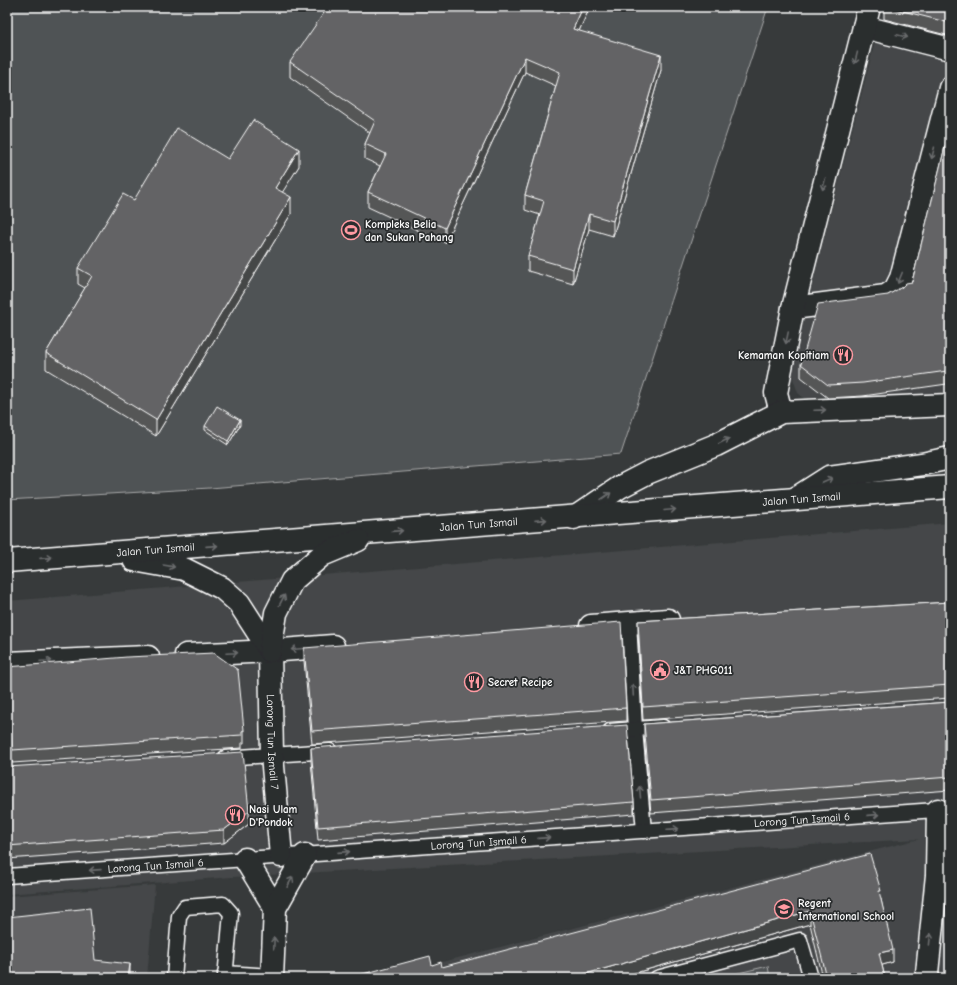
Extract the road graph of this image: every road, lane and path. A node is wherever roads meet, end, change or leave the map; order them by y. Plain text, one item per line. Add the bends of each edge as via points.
1 (866, 17) edge
2 (950, 48) edge
3 (950, 88) edge
4 (794, 308) junction
5 (950, 405) edge
6 (781, 412) junction
7 (950, 458) edge
8 (950, 487) edge
9 (794, 499) junction
10 (574, 518) junction
11 (374, 533) junction
12 (103, 554) junction
13 (7, 561) edge
14 (684, 619) edge
15 (630, 622) junction
16 (575, 627) edge
17 (356, 644) edge
18 (270, 651) junction
19 (7, 663) edge
20 (675, 726) edge
21 (635, 729) junction
22 (596, 732) edge
23 (343, 750) edge
24 (272, 755) junction
25 (210, 759) edge
26 (944, 810) edge
27 (644, 831) junction
28 (305, 855) junction
29 (281, 856) junction
30 (245, 859) junction
31 (943, 875) edge
32 (7, 876) edge
33 (275, 908) junction
34 (225, 976) edge
35 (273, 977) edge
36 (174, 978) edge
37 (657, 978) edge
38 (811, 978) edge
39 (928, 978) edge

1 -> 2 street
1 -> 4 street
3 -> 4 street via 901,278 895,290 886,296
4 -> 6 street via 776,393
6 -> 5 street
10 -> 6 street via 640,476 716,445
9 -> 7 street via 829,477
8 - 9 street, Jalan Tun Ismail
10 -> 9 street, Jalan Tun Ismail
11 -> 10 street, Jalan Tun Ismail
12 -> 11 street, Jalan Tun Ismail
18 -> 11 street, Lorong Tun Ismail 7 via 276,613 292,581 322,555
13 -> 12 street, Jalan Tun Ismail
12 -> 18 street via 184,569 222,588 239,603
14 - 15 street
15 - 16 street
21 -> 15 lane
17 -> 18 street
19 -> 18 street
18 - 24 street, Lorong Tun Ismail 7
20 - 21 lane
21 - 22 lane
27 -> 21 lane
23 - 24 lane
24 - 25 lane
24 - 29 street, Lorong Tun Ismail 7
27 -> 26 lane, Lorong Tun Ismail 6
26 - 31 street
28 -> 27 lane, Lorong Tun Ismail 6
28 - 29 lane, Lorong Tun Ismail 6
33 -> 28 street
29 - 30 lane, Lorong Tun Ismail 6
30 -> 32 lane, Lorong Tun Ismail 6
30 - 33 street
39 -> 31 street
35 -> 33 street
34 - 35 lane
34 - 36 lane via 231,913 223,904 185,907 179,916
37 - 38 lane via 800,940

